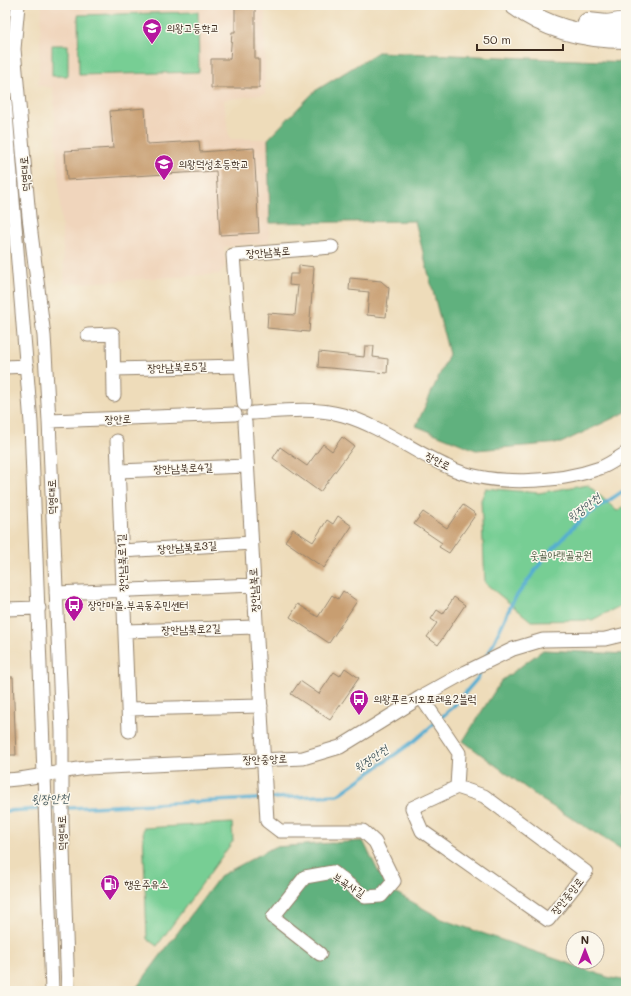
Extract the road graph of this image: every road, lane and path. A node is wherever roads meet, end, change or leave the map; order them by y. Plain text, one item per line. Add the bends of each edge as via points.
1 (18, 5) edge
2 (515, 5) edge
3 (535, 5) edge
4 (626, 22) edge
5 (626, 38) edge
6 (5, 102) edge
7 (26, 184) junction
8 (8, 186) edge
9 (332, 247) dead end
10 (88, 335) dead end
11 (27, 366) junction
12 (240, 366) junction
13 (5, 367) edge
14 (114, 369) junction
15 (114, 395) dead end
16 (244, 413) junction
17 (49, 421) junction
18 (117, 441) dead end
19 (626, 453) edge
20 (247, 466) junction
21 (118, 471) junction
22 (252, 542) junction
23 (122, 551) junction
24 (254, 585) junction
25 (123, 592) junction
26 (56, 593) junction
27 (39, 608) junction
28 (5, 609) edge
29 (256, 627) junction
30 (125, 631) junction
31 (626, 634) edge
32 (421, 697) junction
33 (261, 706) junction
34 (128, 709) junction
35 (129, 731) dead end
36 (264, 759) junction
37 (62, 770) junction
38 (43, 774) junction
39 (5, 780) edge
40 (457, 787) junction
41 (320, 954) dead end
42 (52, 991) edge
43 (68, 991) edge

1 - 7 street, 덕영대로 via 14,49
2 - 5 highway via 526,13 567,32
3 - 4 highway via 568,20 607,25
6 - 8 street, 덕영대로
7 - 8 street
7 - 17 street, 덕영대로 via 44,336
8 - 11 street, 덕영대로
9 - 12 street, 장안남북로 via 233,255
10 - 14 street via 113,334
11 - 13 street
11 - 27 street, 덕영대로
12 - 14 street, 장안남북로5길
12 - 16 street, 장안남북로
14 - 15 street
16 - 17 street, 장안로
16 - 19 street, 장안로 via 312,410 342,415 374,426 449,468 470,476 504,481 568,477 601,468
16 - 20 street, 장안남북로
17 - 26 street, 덕영대로
18 - 21 street, 장안남북로1길
20 - 21 street, 장안남북로4길
20 - 22 street, 장안남북로
21 - 23 street, 장안남북로1길
22 - 23 street, 장안남북로3길
22 - 24 street, 장안남북로
23 - 25 street, 장안남북로1길
24 - 25 street
24 - 29 street, 장안남북로
25 - 26 street
25 - 30 street, 장안남북로1길
26 - 37 street, 덕영대로
27 - 28 street
27 - 38 street, 덕영대로
29 - 30 street, 장안남북로2길
29 - 33 street, 장안남북로
30 - 34 street, 장안남북로1길
31 - 32 street, 장안중앙로 via 605,639 543,640 513,649
32 - 36 street, 장안중앙로 via 340,747 303,758
32 - 40 street via 459,753
33 - 34 street
33 - 36 street, 장안남북로
34 - 35 street, 장안남북로1길
36 - 37 street, 장안중앙로
36 - 41 street, 부곡사길 via 267,821 280,831 363,832 375,842 394,881 381,896 365,897 333,872 305,877 273,917
37 - 38 street, 장안중앙로
37 - 43 street, 덕영대로
38 - 39 street, 장안중앙로
38 - 42 street, 덕영대로
40 - 40 street, 장안중앙로 via 412,808 422,831 548,920 586,872 484,796

